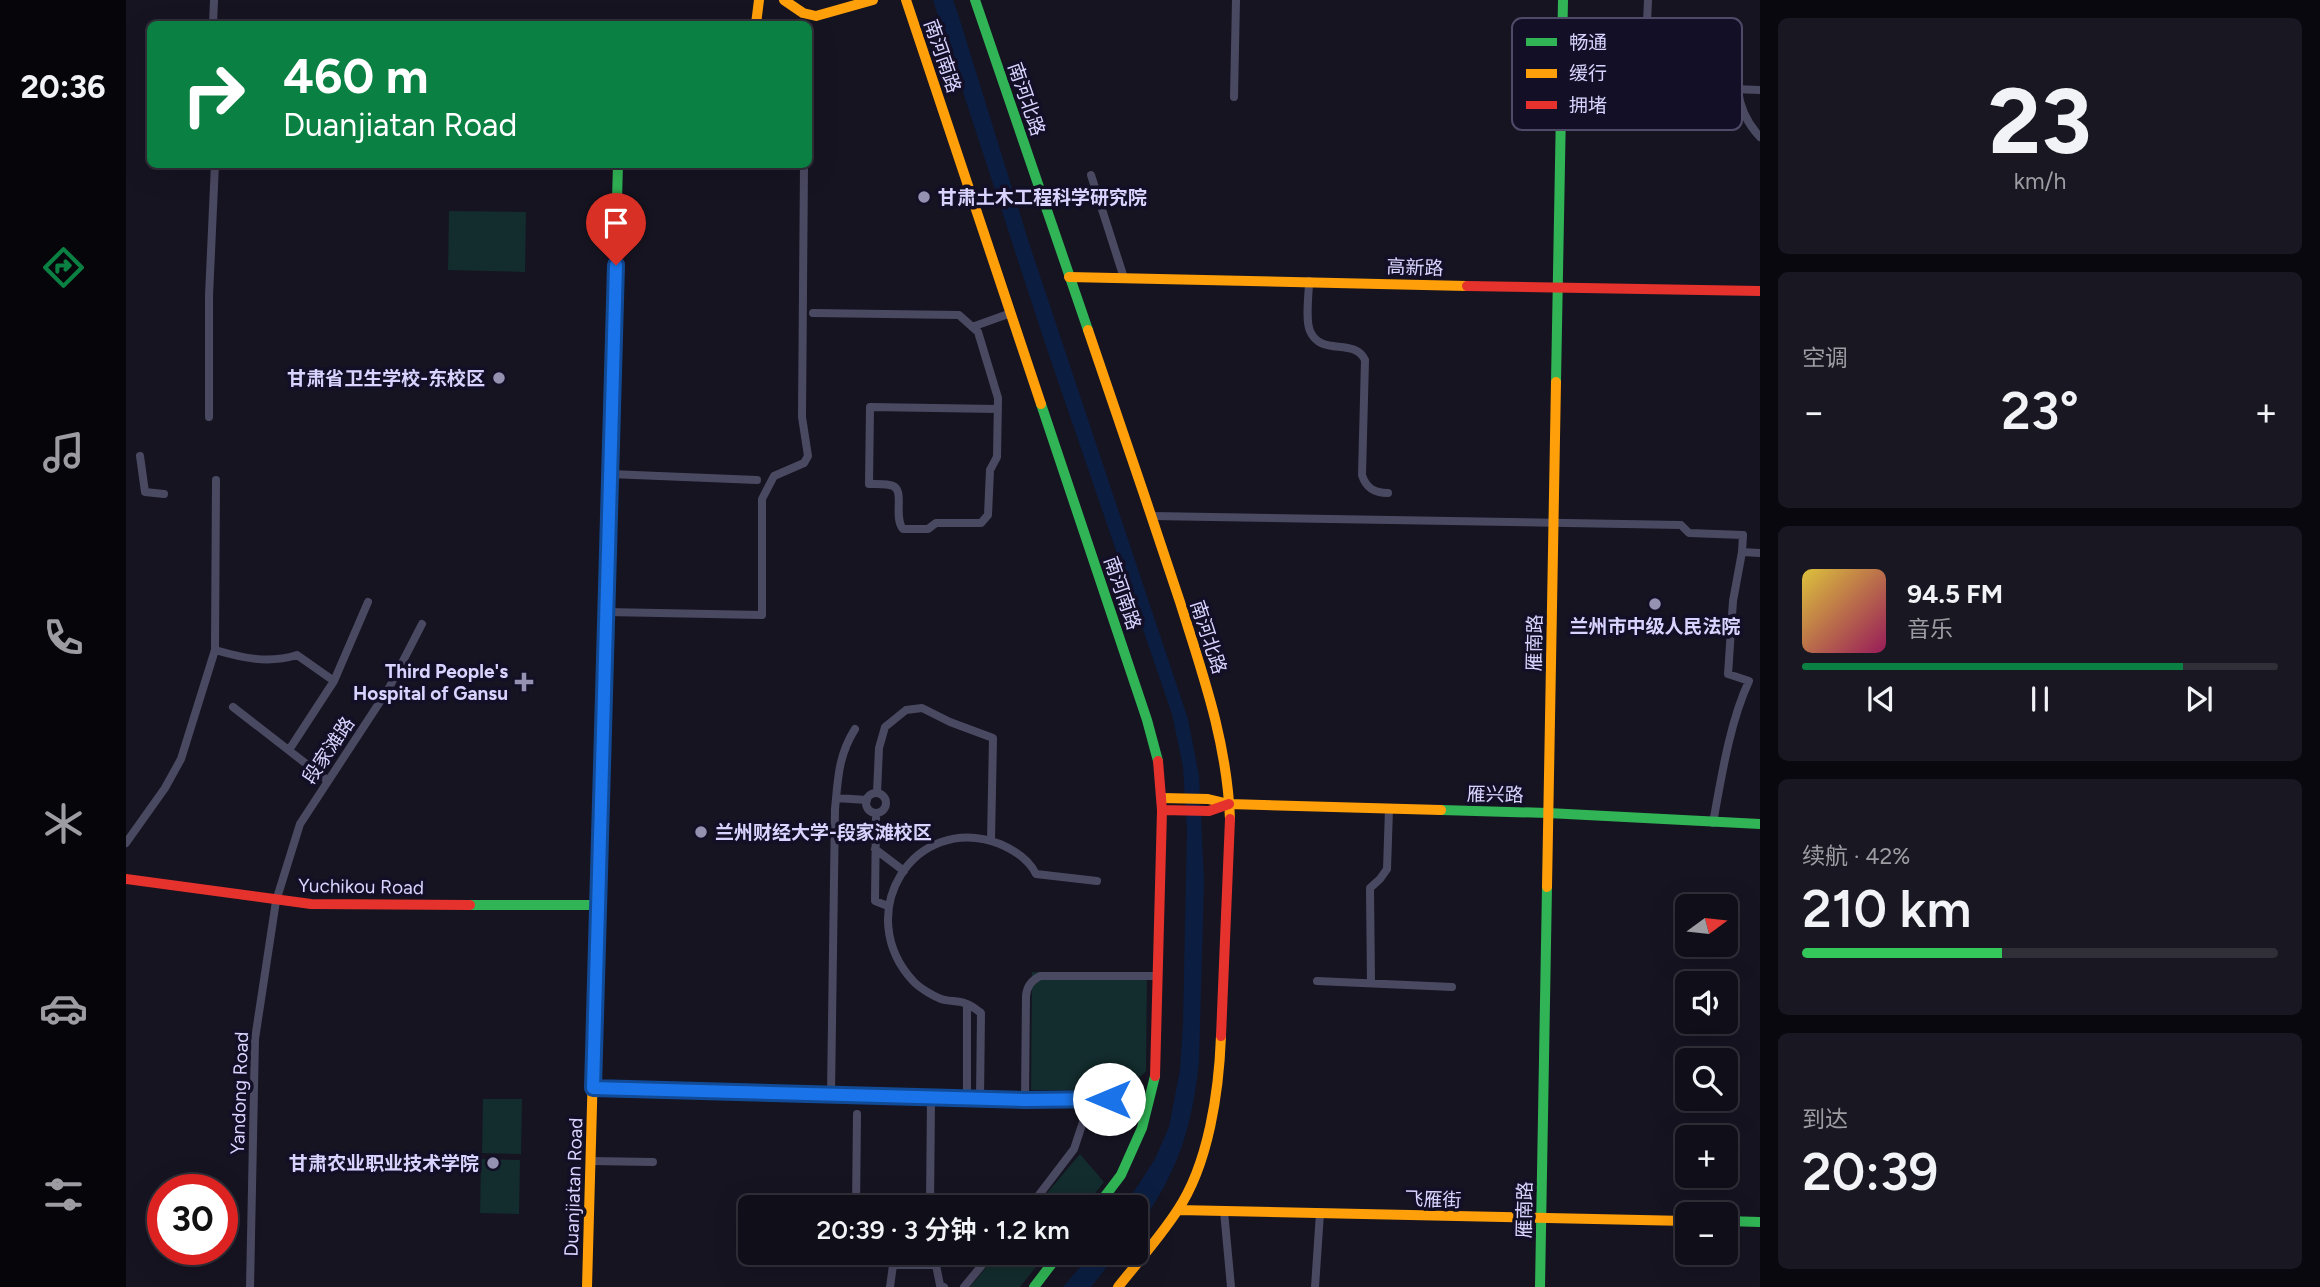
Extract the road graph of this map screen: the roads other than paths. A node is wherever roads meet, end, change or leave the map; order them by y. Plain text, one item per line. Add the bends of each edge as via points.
1 (214, 0) edge
2 (759, 0) edge
3 (784, 0) edge
4 (873, 0) edge
5 (906, 0) edge
6 (975, 0) edge
7 (1236, 0) edge
8 (1563, 0) edge
9 (1648, 0) edge
10 (1563, 18) edge
11 (1647, 18) edge
12 (803, 19) edge
13 (213, 21) edge
14 (756, 21) edge
15 (1742, 90) edge
16 (1760, 90) edge
17 (1234, 97) dead end
18 (1742, 110) edge
19 (1560, 130) edge
20 (1760, 137) edge
21 (215, 168) edge
22 (618, 168) edge
23 (804, 168) edge
24 (1091, 175) dead end
25 (1069, 277) junction
26 (1124, 278) junction
27 (1308, 281) junction
28 (1557, 289) junction
29 (1760, 290) edge
30 (813, 313) dead end
31 (1011, 313) junction
32 (972, 327) junction
33 (998, 409) junction
34 (209, 417) dead end
35 (141, 456) dead end
36 (610, 474) junction
37 (216, 480) dead end
38 (757, 481) dead end
39 (1388, 493) dead end
40 (164, 494) dead end
41 (1152, 516) junction
42 (1553, 524) junction
43 (1742, 552) junction
44 (1760, 553) edge
45 (368, 602) dead end
46 (606, 612) junction
47 (422, 624) dead end
48 (215, 650) junction
49 (334, 681) junction
50 (233, 707) dead end
51 (855, 729) dead end
52 (289, 750) junction
53 (327, 780) junction
54 (877, 793) junction
55 (836, 798) junction
56 (867, 800) junction
57 (1229, 804) junction
58 (1170, 806) junction
59 (1390, 809) junction
60 (1548, 813) junction
61 (876, 814) junction
62 (1713, 823) junction
63 (1760, 824) edge
64 (991, 841) junction
65 (126, 843) edge
66 (875, 849) junction
67 (904, 872) junction
68 (126, 879) edge
69 (1097, 881) dead end
70 (276, 901) junction
71 (598, 905) junction
72 (888, 906) junction
73 (1157, 976) junction
74 (1317, 981) dead end
75 (1371, 983) junction
76 (1452, 987) dead end
77 (967, 1004) junction
78 (593, 1088) junction
79 (831, 1094) junction
80 (931, 1097) junction
81 (967, 1098) junction
82 (1091, 1098) junction
83 (980, 1099) junction
84 (1025, 1100) junction
85 (1148, 1104) junction
86 (857, 1114) dead end
87 (591, 1161) junction
88 (653, 1162) dead end
89 (856, 1195) edge
90 (930, 1195) edge
91 (1039, 1195) edge
92 (1106, 1195) edge
93 (1178, 1210) junction
94 (1224, 1211) junction
95 (1320, 1213) junction
96 (1541, 1219) junction
97 (1675, 1221) edge
98 (1738, 1221) edge
99 (1760, 1222) edge
100 (982, 1265) edge
101 (1051, 1265) edge
102 (250, 1287) edge
103 (587, 1287) edge
104 (890, 1287) edge
105 (944, 1287) edge
106 (964, 1287) edge
107 (1034, 1287) edge
108 (1118, 1287) edge
109 (1231, 1287) edge
110 (1315, 1287) edge
111 (1540, 1287) edge

1 - 13 street
2 - 14 street
3 - 12 street
4 - 12 street
5 - 31 street, 南河南路
6 - 25 street, 南河北路
7 - 17 street
8 - 10 street, 雁南路
9 - 11 street
15 - 16 street
18 - 20 street
19 - 28 street, 雁南路
21 - 34 street
22 - 36 street, Duanjiatan Road
23 - 46 street via 802,417 808,456 804,463 774,476 762,499 762,615
24 - 26 street
25 - 26 street, 高新路
25 - 41 street, 南河北路
26 - 27 street, 高新路
27 - 28 street, 高新路
27 - 39 street via 1308,324 1315,339 1330,347 1354,348 1365,360 1362,475 1374,491
28 - 29 street, 高新路
28 - 42 street, 雁南路
30 - 32 street via 959,314
31 - 32 street
31 - 58 street, 南河南路 via 1147,720 1158,758 1162,798
32 - 33 street via 978,332
33 - 33 street via 997,457 990,470 987,518 977,524 936,523 922,530 903,529 898,521 897,488 869,484 870,407
35 - 40 street via 145,492
36 - 38 street
36 - 46 street, Duanjiatan Road
37 - 48 street
41 - 42 street
41 - 57 street, 南河北路 via 1215,712
42 - 43 street via 1681,524 1689,533 1743,536
42 - 60 street, 雁南路
43 - 44 street
43 - 62 street via 1728,674 1749,681
45 - 49 street
46 - 71 street, Duanjiatan Road
47 - 53 street, 段家滩路 via 389,688
48 - 49 street via 250,660 297,655
48 - 65 street via 181,759
49 - 52 street
50 - 52 street
51 - 55 street via 839,764
52 - 53 street
53 - 70 street, 段家滩路 via 300,824
54 - 56 street
54 - 61 street via 887,804
54 - 64 street via 885,727 906,710 930,710 993,738
55 - 56 street
55 - 79 street
56 - 61 street via 868,809
57 - 58 street via 1208,799
57 - 58 street via 1209,811
57 - 59 street, 雁兴路
57 - 93 street, 南河北路 via 1219,1082 1193,1182
58 - 73 street, 南河南路
59 - 60 street, 雁兴路
59 - 75 street via 1387,869 1370,888
60 - 62 street, 雁兴路
60 - 96 street, 雁南路
61 - 66 street
62 - 63 street, 雁兴路
64 - 67 street via 959,838 933,846
64 - 69 street via 1012,849 1036,874
66 - 67 street
66 - 72 street via 874,901
67 - 72 street
68 - 70 street, Yuchikou Road
70 - 71 street, Yuchikou Road
70 - 102 street, Yandong Road via 255,1040
71 - 78 street, Duanjiatan Road
72 - 77 street via 888,938 899,964 917,985 940,999
73 - 84 street via 1034,979 1026,996
73 - 85 street, 南河南路 via 1155,1074
74 - 75 street
75 - 76 street
77 - 81 street
77 - 83 street via 981,1013
78 - 79 street
78 - 87 street, Duanjiatan Road
79 - 80 street
80 - 81 street
80 - 90 street
81 - 83 street
82 - 84 street
82 - 85 street
82 - 91 street via 1074,1149
83 - 84 street
85 - 92 street, 南河南路 via 1121,1175
86 - 89 street
87 - 88 street
87 - 103 street, Duanjiatan Road
93 - 94 street, 飞雁街
93 - 108 street, 南河北路
94 - 95 street, 飞雁街
94 - 109 street
95 - 96 street, 飞雁街
95 - 110 street
96 - 97 street, 飞雁街
96 - 111 street, 雁南路
98 - 99 street
100 - 106 street
101 - 107 street
104 - 105 street via 893,1265 936,1265

